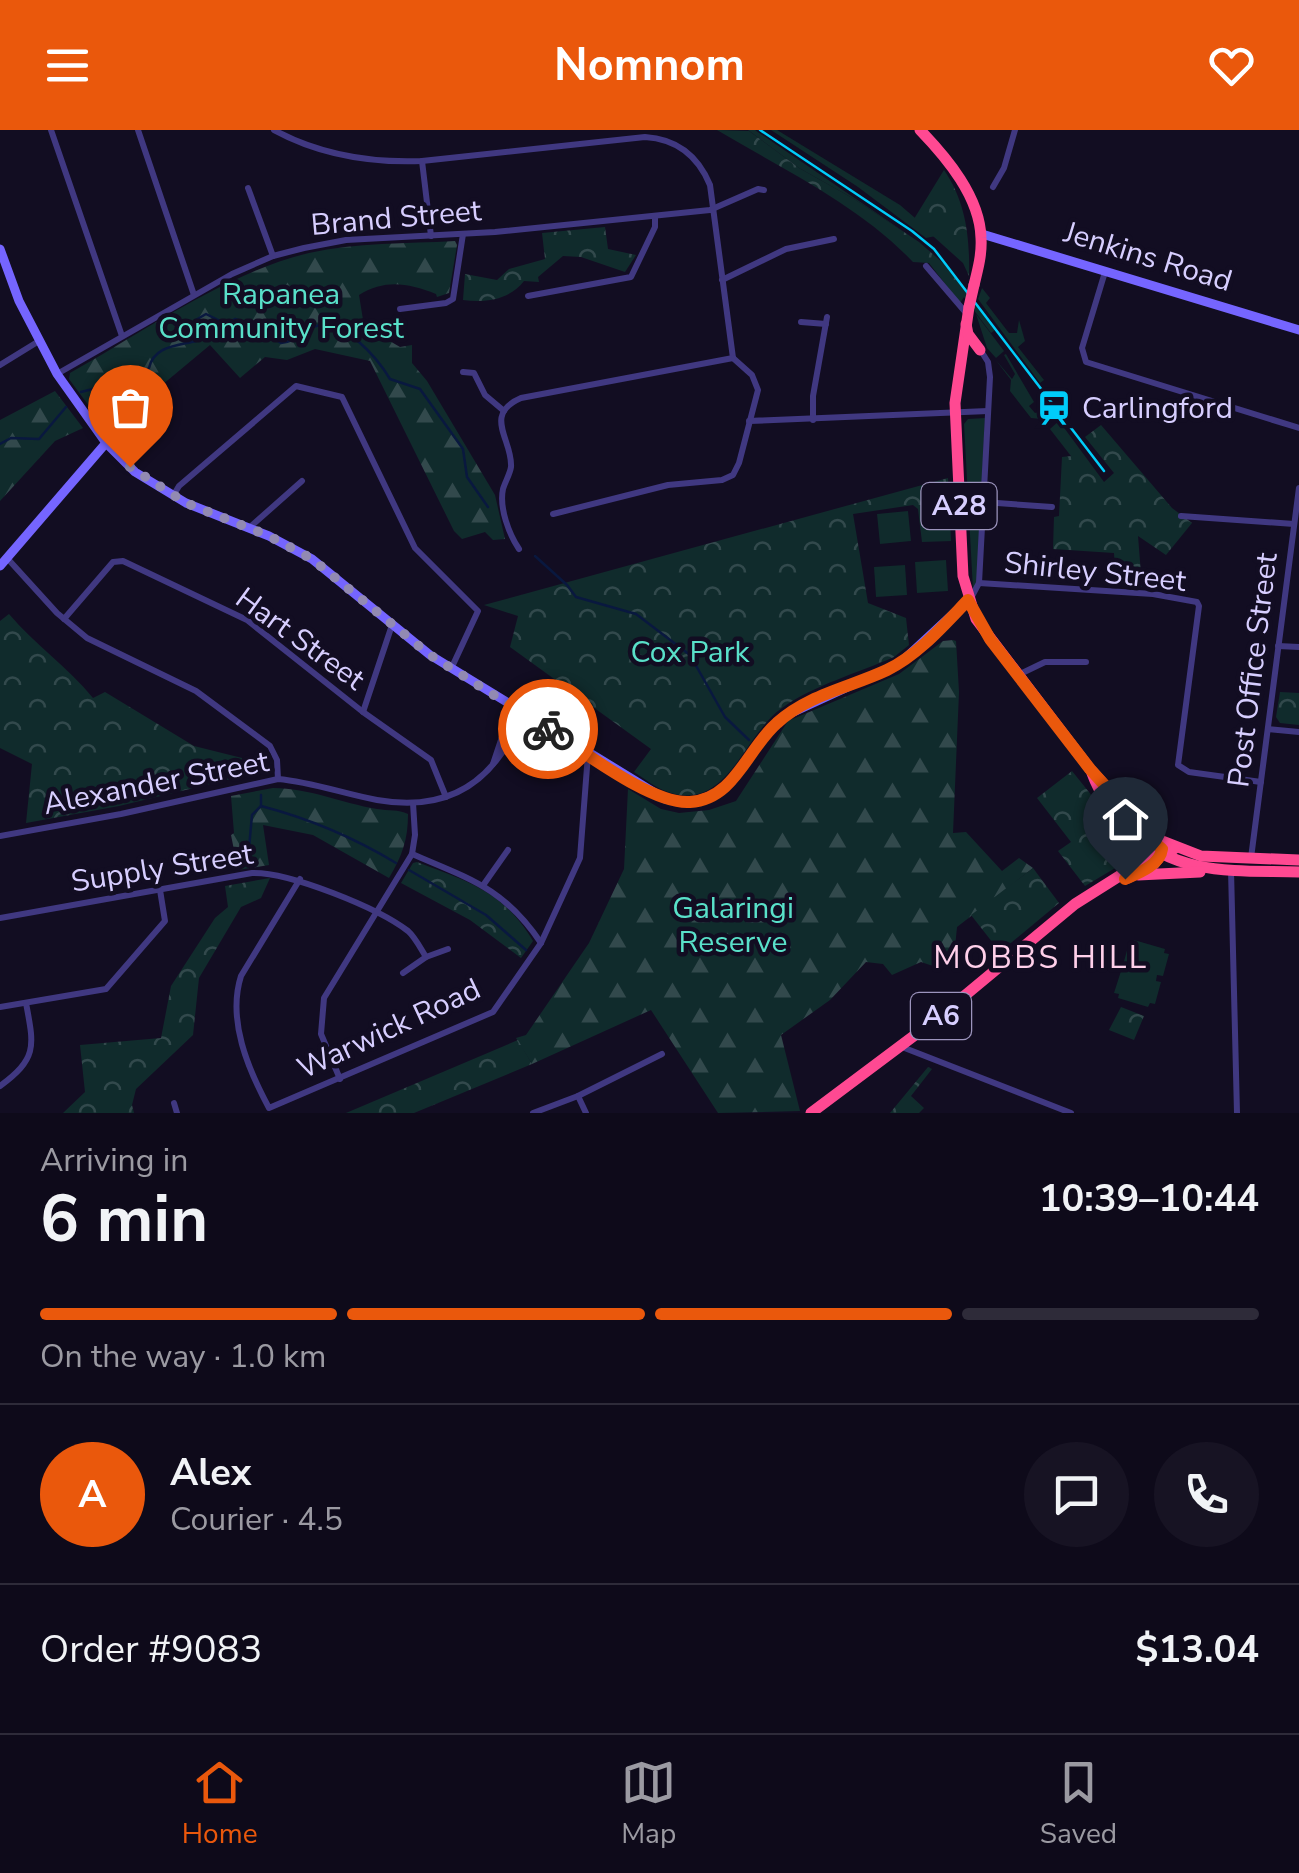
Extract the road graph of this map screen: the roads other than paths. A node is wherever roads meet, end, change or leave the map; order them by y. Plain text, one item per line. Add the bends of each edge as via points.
1 (51, 130) edge
2 (138, 130) edge
3 (274, 130) edge
4 (920, 130) edge
5 (1015, 130) edge
6 (422, 161) junction
7 (993, 187) dead end
8 (248, 188) dead end
9 (764, 190) dead end
10 (714, 209) junction
11 (655, 216) junction
12 (463, 234) junction
13 (982, 234) junction
14 (430, 236) junction
15 (834, 239) dead end
16 (0, 249) edge
17 (273, 256) junction
18 (926, 266) dead end
19 (1106, 270) junction
20 (722, 280) junction
21 (5, 282) edge
22 (194, 295) junction
23 (528, 296) dead end
24 (400, 310) dead end
25 (968, 316) junction
26 (801, 322) dead end
27 (1299, 330) edge
28 (122, 336) junction
29 (38, 341) junction
30 (980, 350) joint
31 (733, 358) junction
32 (0, 364) edge
33 (463, 372) dead end
34 (57, 374) junction
35 (504, 411) junction
36 (956, 411) junction
37 (988, 411) junction
38 (813, 420) junction
39 (750, 421) junction
40 (1299, 428) edge
41 (106, 443) junction
42 (302, 480) dead end
43 (1299, 488) edge
44 (172, 496) junction
45 (983, 502) junction
46 (1052, 507) dead end
47 (553, 514) dead end
48 (1181, 516) dead end
49 (250, 528) junction
50 (1296, 529) edge
51 (519, 549) dead end
52 (4, 562) edge
53 (979, 584) junction
54 (968, 600) junction
55 (64, 619) junction
56 (392, 625) junction
57 (1278, 646) junction
58 (1299, 647) edge
59 (1086, 662) dead end
60 (452, 669) junction
61 (1018, 675) junction
62 (517, 710) junction
63 (363, 712) junction
64 (1268, 729) junction
65 (1299, 732) edge
66 (588, 754) junction
67 (1090, 769) junction
68 (278, 779) junction
69 (1261, 782) junction
70 (446, 796) junction
71 (413, 803) junction
72 (1126, 809) junction
73 (0, 836) edge
74 (1136, 836) junction
75 (1178, 849) junction
76 (508, 850) dead end
77 (1160, 852) junction
78 (412, 854) junction
79 (1251, 858) junction
80 (1299, 860) edge
81 (1214, 870) junction
82 (1232, 870) junction
83 (1299, 872) edge
84 (1120, 875) junction
85 (1134, 875) junction
86 (300, 880) junction
87 (484, 884) junction
88 (160, 890) junction
89 (374, 913) junction
90 (1066, 913) junction
91 (0, 918) edge
92 (541, 943) junction
93 (448, 948) dead end
94 (426, 957) junction
95 (404, 973) dead end
96 (26, 1003) junction
97 (0, 1006) edge
98 (901, 1046) junction
99 (662, 1054) dead end
100 (340, 1078) junction
101 (0, 1086) edge
102 (578, 1096) junction
103 (174, 1103) dead end
104 (177, 1113) edge
105 (533, 1113) edge
106 (586, 1113) edge
107 (811, 1113) edge
108 (1071, 1113) edge
109 (1236, 1113) edge

1 - 28 street
2 - 22 street
3 - 6 street via 337,154
4 - 13 highway via 958,175
5 - 7 street
6 - 10 street via 654,138 697,161
6 - 14 street
8 - 17 street
9 - 10 street, Brand Street
10 - 11 street, Brand Street
10 - 20 street
11 - 12 street, Brand Street
11 - 23 street via 631,277
12 - 14 street, Brand Street
12 - 24 street via 453,298
13 - 19 street, Jenkins Road
13 - 25 highway, A28, bridge
14 - 17 street, Brand Street via 346,240
15 - 20 street via 786,250
16 - 21 street
17 - 22 street, Brand Street
18 - 25 street
19 - 27 street, Jenkins Road
19 - 40 street via 1083,358
20 - 31 street
21 - 29 street
22 - 28 street, Brand Street
25 - 30 highway
25 - 36 highway, A28
26 - 38 street via 827,321
28 - 34 street, Brand Street
29 - 32 street
29 - 34 street
30 - 37 street via 990,368
31 - 35 street via 520,398
31 - 39 street via 757,382
33 - 35 street via 474,373 484,395
34 - 41 street
35 - 51 street via 511,464 503,502
36 - 37 street
36 - 38 street
36 - 54 highway, A28
37 - 45 street
38 - 39 street
39 - 47 street via 730,477
41 - 44 street
41 - 52 street
42 - 49 street
43 - 50 street, Post Office Street
44 - 49 street
44 - 60 street via 296,386 342,397 415,548 478,611
45 - 46 street
45 - 53 street
48 - 50 street
49 - 56 street via 312,559
50 - 57 street, Post Office Street
52 - 55 street
53 - 54 street
53 - 69 street, Shirley Street via 1197,602 1178,765
54 - 61 highway, A28
54 - 66 street via 900,663 787,715 732,782 711,797 665,800
55 - 63 street, Hart Street via 119,560 248,620
55 - 68 street via 231,716 270,746
56 - 60 street
56 - 63 street
57 - 58 street
57 - 64 street, Post Office Street
59 - 61 street via 1045,662
60 - 62 street
61 - 67 highway, A28
62 - 66 street
62 - 70 street, Alexander Street via 506,751 472,786
63 - 70 street, Hart Street via 431,760
64 - 65 street
64 - 69 street, Post Office Street
66 - 92 street, Warwick Road via 580,858
67 - 72 highway, A28
67 - 74 highway, A28 via 1105,800
68 - 71 street, Alexander Street
68 - 73 street, Alexander Street
69 - 79 street, Post Office Street
70 - 71 street, Alexander Street
71 - 78 street
72 - 75 highway, A28
72 - 77 highway
74 - 77 highway, A28
74 - 84 highway via 1138,854
75 - 77 highway, A6
75 - 79 highway, A28
76 - 87 street
77 - 81 highway, A28
77 - 84 highway, A6
77 - 85 highway, A6
78 - 87 street
78 - 89 street
79 - 80 highway, A28
81 - 82 highway, A28
81 - 85 highway, A6
82 - 83 highway, A28
82 - 109 street
84 - 90 highway, A6
85 - 90 highway, A6
86 - 88 street, Supply Street via 253,873
86 - 89 street, Supply Street
86 - 100 street, Warwick Road via 241,976 234,1020 270,1108
87 - 92 street via 520,912
88 - 91 street, Supply Street
88 - 96 street via 165,921 106,989
89 - 94 street, Supply Street via 409,932
89 - 100 street via 324,998 322,1034
90 - 98 highway, A6
92 - 100 street, Warwick Road via 492,1012
93 - 94 street
94 - 95 street
96 - 97 street
96 - 101 street via 34,1044 24,1068
98 - 107 highway, A6
98 - 108 street
99 - 102 street
102 - 105 street
102 - 106 street
103 - 104 street

